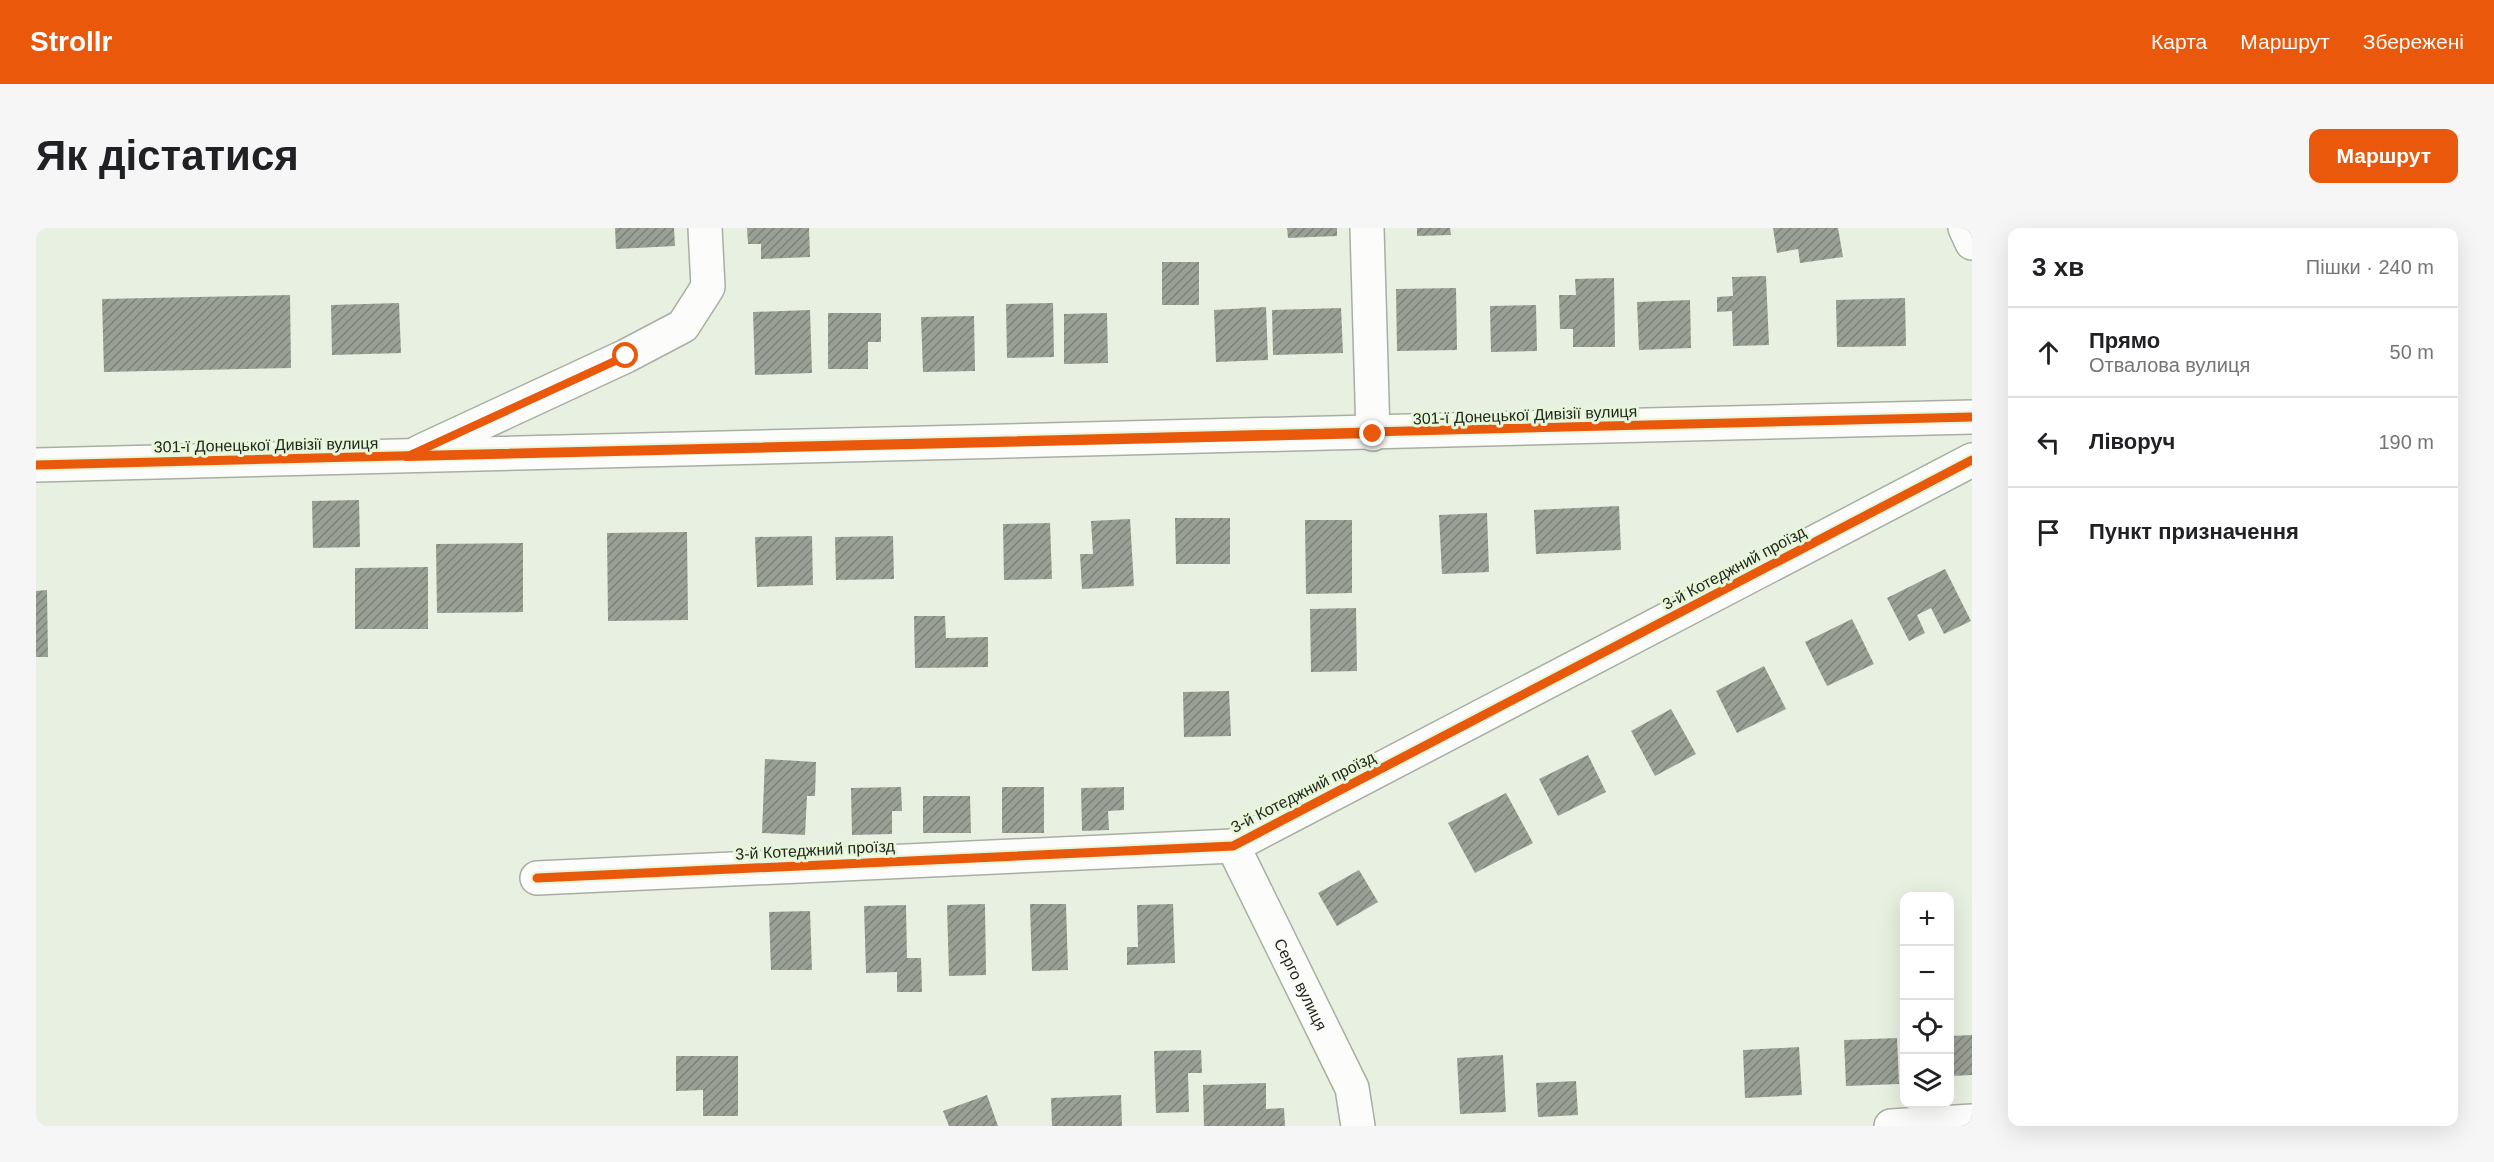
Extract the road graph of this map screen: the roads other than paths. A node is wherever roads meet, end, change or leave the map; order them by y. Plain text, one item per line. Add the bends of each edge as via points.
1 (705, 228) edge
2 (1367, 228) edge
3 (1965, 228) edge
4 (1972, 243) edge
5 (1972, 417) edge
6 (1373, 434) junction
7 (406, 457) junction
8 (1972, 460) edge
9 (36, 465) edge
10 (1233, 846) junction
11 (537, 878) dead end
12 (1972, 1121) edge
13 (1358, 1126) edge
14 (1891, 1126) edge

1 - 7 street via 708,287 683,326
2 - 6 street
3 - 4 street
5 - 6 street, 301-ї Донецької Дивізії вулиця
6 - 7 street, 301-ї Донецької Дивізії вулиця
7 - 9 street, 301-ї Донецької Дивізії вулиця
8 - 10 street, 3-й Котеджний проїзд
10 - 11 street, 3-й Котеджний проїзд
10 - 13 street, Серго вулиця via 1353,1088
12 - 14 street

